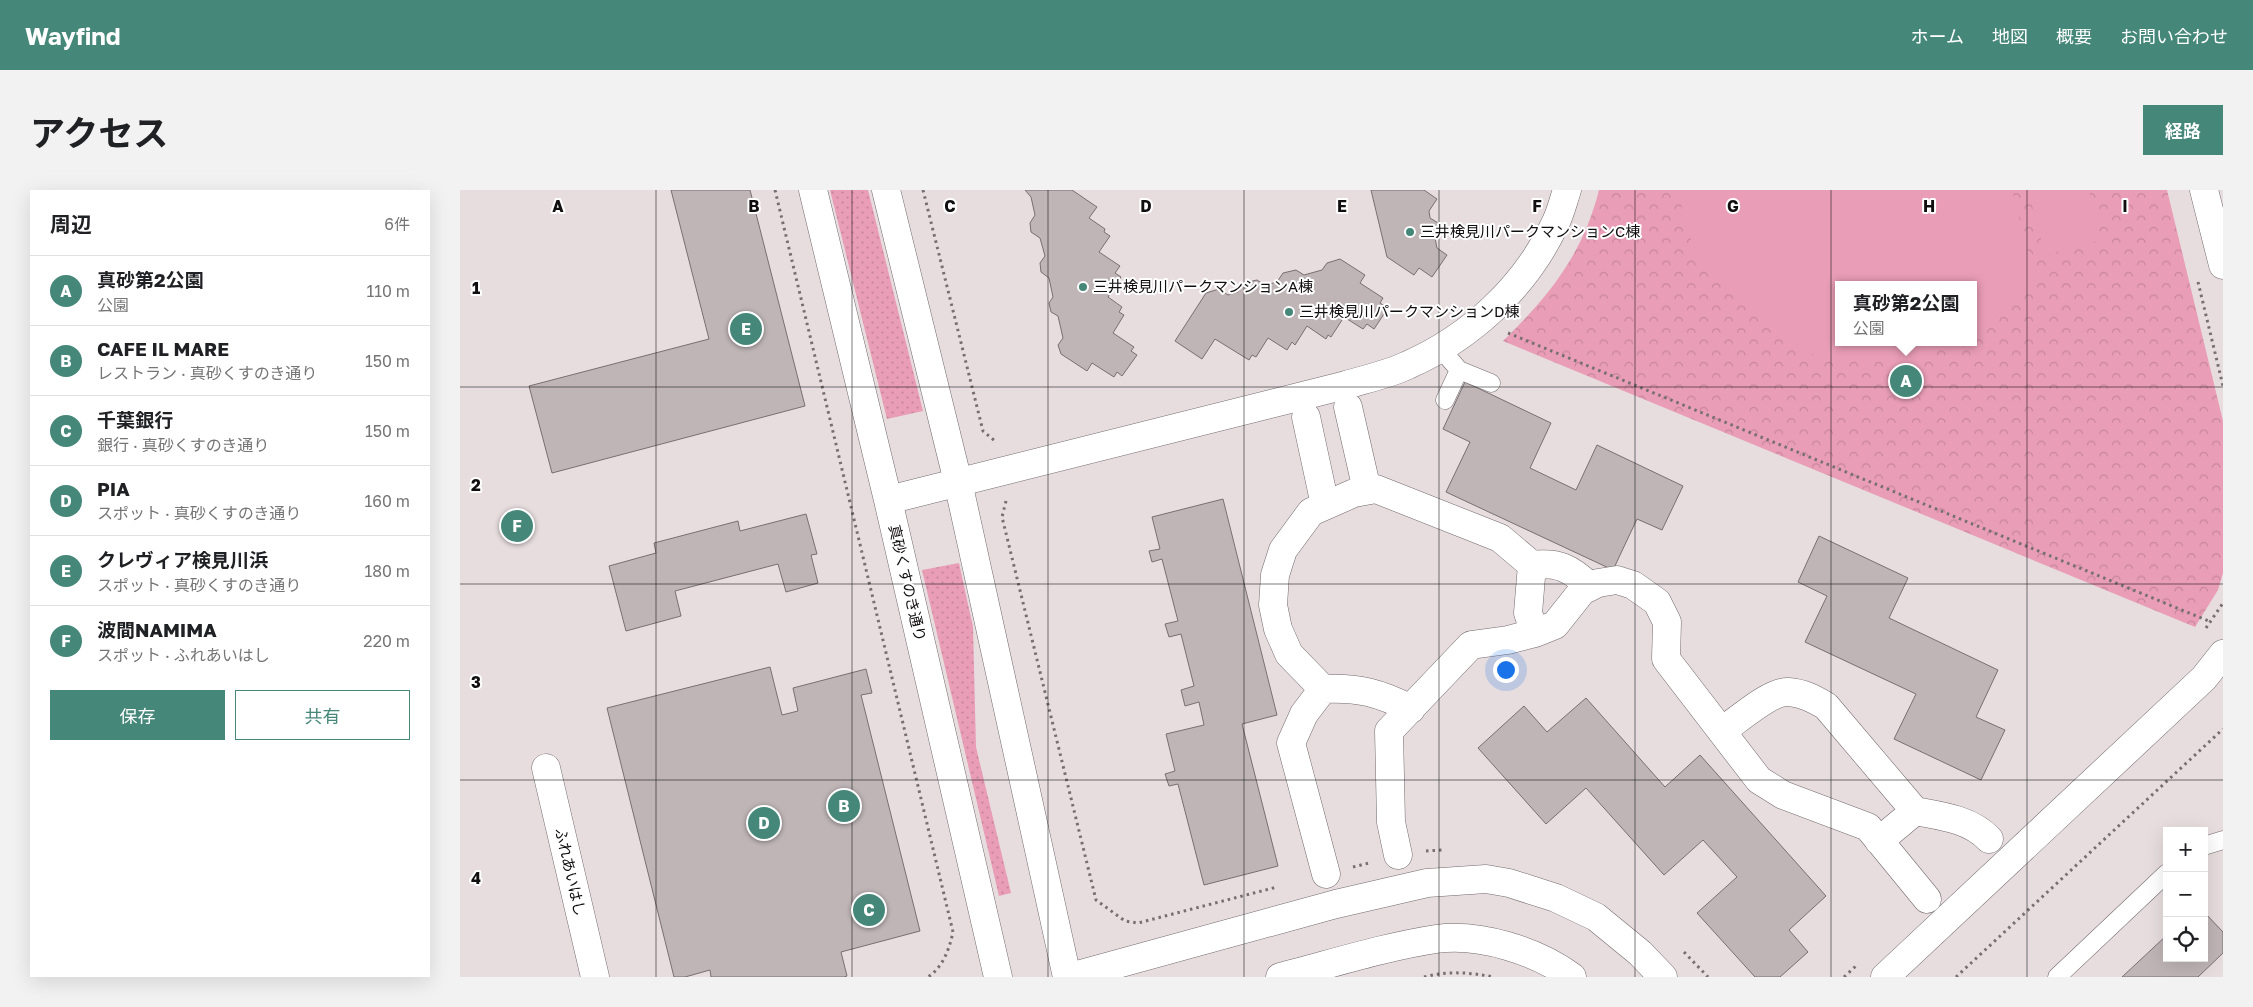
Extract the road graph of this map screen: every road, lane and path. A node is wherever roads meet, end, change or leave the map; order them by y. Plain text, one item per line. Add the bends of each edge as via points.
1 (774, 190) edge
2 (813, 190) edge
3 (886, 190) edge
4 (923, 190) edge
5 (1567, 190) edge
6 (2204, 190) edge
7 (2223, 266) edge
8 (2198, 279) dead end
9 (1505, 332) dead end
10 (1441, 349) junction
11 (1459, 370) junction
12 (1491, 383) dead end
13 (2223, 386) edge
14 (1445, 400) dead end
15 (1348, 407) dead end
16 (1306, 417) dead end
17 (1000, 444) dead end
18 (958, 482) junction
19 (1367, 490) junction
20 (888, 500) junction
21 (1007, 500) dead end
22 (1325, 505) junction
23 (1532, 565) junction
24 (1590, 587) junction
25 (2211, 622) dead end
26 (1535, 633) junction
27 (2223, 654) edge
28 (1323, 689) junction
29 (1411, 709) junction
30 (2223, 729) edge
31 (1722, 731) junction
32 (546, 768) dead end
33 (1915, 811) junction
34 (1989, 839) dead end
35 (2223, 840) edge
36 (1879, 841) junction
37 (2208, 845) edge
38 (1452, 849) dead end
39 (1398, 855) junction
40 (1326, 874) joint
41 (2163, 877) edge
42 (1280, 886) dead end
43 (1927, 899) dead end
44 (1681, 950) dead end
45 (595, 977) edge
46 (928, 977) edge
47 (998, 977) edge
48 (1068, 977) edge
49 (1280, 977) edge
50 (1424, 977) edge
51 (1493, 977) edge
52 (1572, 977) edge
53 (1663, 977) edge
54 (1708, 977) edge
55 (1885, 977) edge
56 (1956, 977) edge
57 (2057, 977) edge

1 - 46 path via 953,932 949,950 936,972
2 - 20 street, 真砂くすのき通り
3 - 18 street
4 - 17 path via 984,431
5 - 10 street via 1555,226 1519,282 1487,315
6 - 7 street
8 - 13 path
9 - 25 path
10 - 11 lane
10 - 18 street via 1406,366 1346,385
11 - 12 lane
11 - 14 lane
15 - 19 street
16 - 22 street
18 - 20 street
18 - 48 street
19 - 22 street
19 - 23 street via 1376,489 1479,528 1500,538
20 - 47 street, 真砂くすのき通り
21 - 42 path via 1002,517 1096,900 1125,921 1138,923
22 - 28 street via 1311,512 1283,550 1275,575 1273,605 1278,629 1289,654
23 - 24 street via 1549,563 1562,566
23 - 26 street via 1528,613
24 - 26 street via 1582,591 1555,625
24 - 31 street via 1617,580 1633,585 1657,602 1667,622 1666,659
26 - 29 street via 1471,645
27 - 55 street via 2204,678
28 - 29 street via 1347,687 1383,694
28 - 40 street via 1304,714 1291,743
29 - 39 street via 1389,731 1391,822
30 - 56 path
31 - 33 street via 1772,696 1787,692 1806,695 1826,706
31 - 36 street via 1759,780 1771,790 1868,827
32 - 45 street, ふれあいはし
33 - 34 street via 1949,817 1980,829
33 - 36 street
35 - 37 lane
36 - 43 street
38 - 39 path
39 - 40 path
41 - 57 lane
44 - 54 path
48 - 53 street via 1336,904 1428,883 1486,879 1556,898 1596,917 1640,953
49 - 52 street via 1437,939 1484,941 1527,952
50 - 51 path via 1443,972

